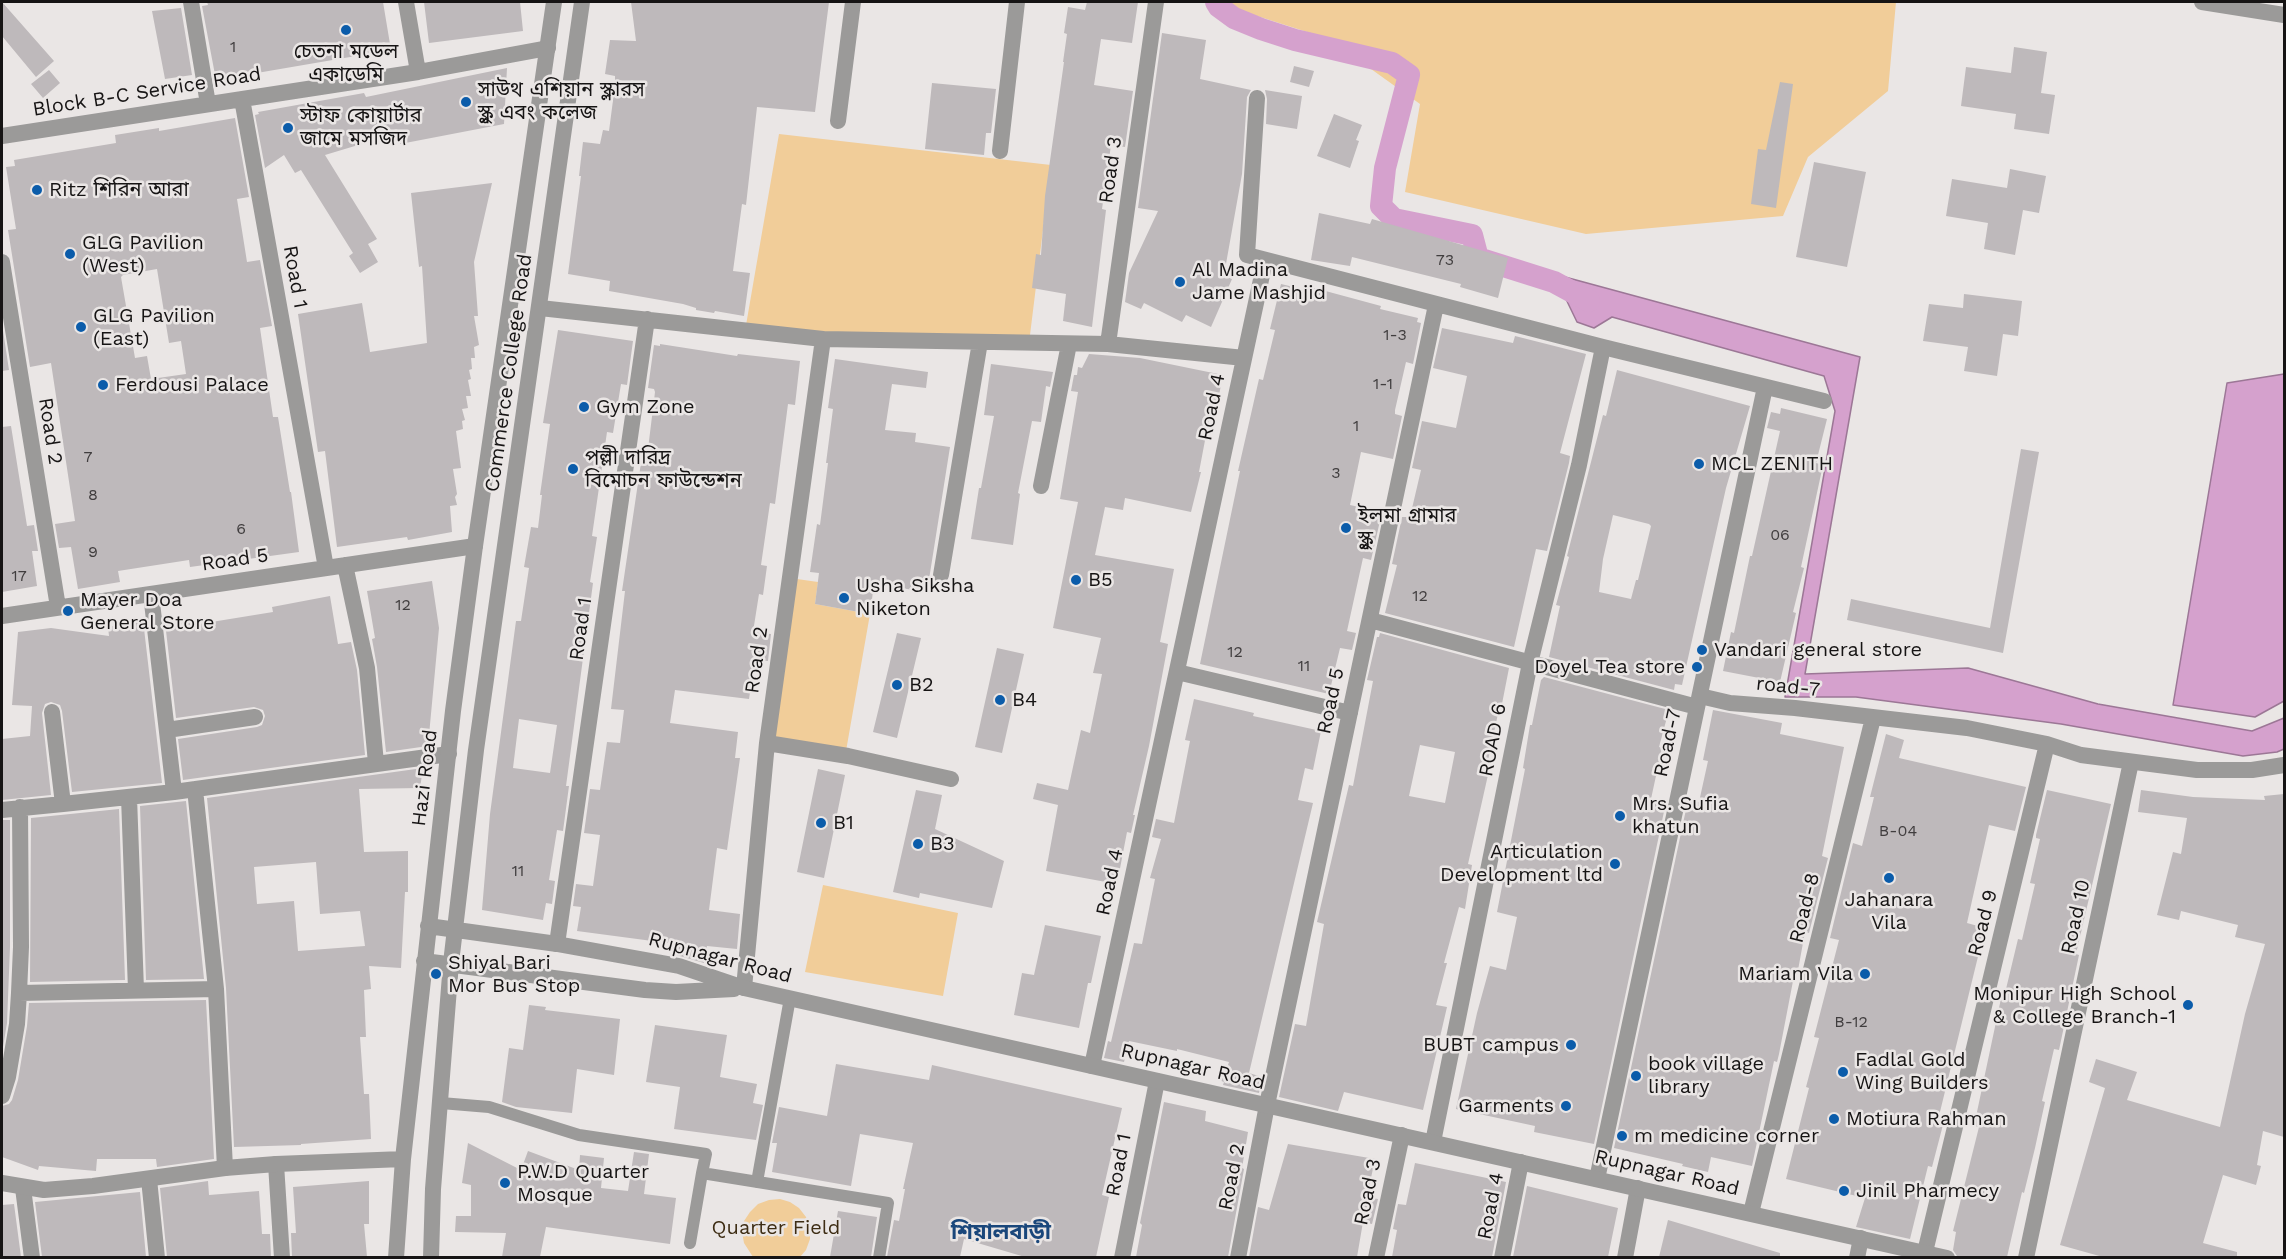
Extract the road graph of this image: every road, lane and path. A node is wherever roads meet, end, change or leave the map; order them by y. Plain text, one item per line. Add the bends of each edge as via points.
1 (191, 2) edge
2 (406, 2) edge
3 (554, 2) edge
4 (582, 2) edge
5 (854, 2) edge
6 (1017, 2) edge
7 (1155, 2) edge
8 (2202, 2) edge
9 (2284, 15) edge
10 (548, 48) junction
11 (417, 72) junction
12 (1257, 98) dead end
13 (242, 99) junction
14 (208, 104) junction
15 (838, 121) dead end
16 (2, 136) edge
17 (1000, 151) dead end
18 (1265, 261) junction
19 (2, 262) edge
20 (1436, 305) junction
21 (510, 306) joint
22 (540, 308) junction
23 (647, 319) junction
24 (823, 339) junction
25 (980, 342) junction
26 (1069, 344) junction
27 (1108, 344) junction
28 (8, 345) edge
29 (1603, 347) junction
30 (1244, 358) junction
31 (1765, 387) junction
32 (1824, 401) dead end
33 (1041, 486) dead end
34 (475, 546) junction
35 (345, 565) junction
36 (326, 568) junction
37 (941, 575) dead end
38 (151, 594) junction
39 (58, 607) junction
40 (2, 616) edge
41 (1370, 620) junction
42 (1530, 663) junction
43 (1177, 672) junction
44 (1698, 701) junction
45 (52, 712) dead end
46 (1350, 713) junction
47 (255, 717) dead end
48 (1873, 718) junction
49 (167, 730) junction
50 (767, 743) junction
51 (2047, 744) junction
52 (449, 754) junction
53 (2131, 762) junction
54 (376, 764) junction
55 (2284, 765) edge
56 (951, 779) dead end
57 (195, 789) junction
58 (174, 792) junction
59 (129, 797) junction
60 (63, 804) junction
61 (20, 807) junction
62 (2, 810) edge
63 (428, 926) junction
64 (455, 929) junction
65 (557, 944) junction
66 (424, 961) junction
67 (451, 963) junction
68 (744, 988) junction
69 (216, 989) junction
70 (136, 990) junction
71 (19, 993) junction
72 (790, 998) junction
73 (1092, 1066) junction
74 (1157, 1081) junction
75 (2, 1096) edge
76 (441, 1103) junction
77 (1267, 1105) junction
78 (1402, 1135) junction
79 (1433, 1142) junction
80 (403, 1159) junction
81 (1521, 1162) junction
82 (276, 1164) junction
83 (225, 1168) junction
84 (702, 1173) junction
85 (149, 1179) junction
86 (1597, 1179) junction
87 (757, 1182) junction
88 (2, 1183) edge
89 (23, 1188) junction
90 (1638, 1188) junction
91 (1751, 1214) junction
92 (1861, 1238) junction
93 (690, 1244) dead end
94 (1925, 1252) junction
95 (32, 1257) edge
96 (157, 1257) edge
97 (282, 1257) edge
98 (396, 1257) edge
99 (431, 1257) edge
100 (879, 1257) edge
101 (1122, 1257) edge
102 (1238, 1257) edge
103 (1376, 1257) edge
104 (1502, 1257) edge
105 (1625, 1257) edge
106 (1857, 1257) edge
107 (1947, 1257) edge
108 (2026, 1257) edge

1 - 14 street
2 - 11 street
3 - 10 street, Commerce College Road
4 - 22 street, Commerce College Road
5 - 15 street
6 - 17 street
7 - 27 street, Road 3
8 - 9 street
10 - 11 street, Block B-C Service Road
10 - 21 street, Commerce College Road
11 - 13 street, Block B-C Service Road
12 - 18 street via 1247,255
13 - 14 street, Block B-C Service Road
13 - 36 street, Road 1
14 - 16 street, Block B-C Service Road
18 - 20 street
18 - 30 street, Road 4
19 - 28 street, Road 2
20 - 29 street
20 - 41 street, Road 5
21 - 34 street, Hazi Road
22 - 23 street
22 - 64 street, Commerce College Road via 476,750
23 - 24 street
23 - 65 street, Road 1
24 - 25 street
24 - 50 street, Road 2
25 - 26 street
25 - 37 street
26 - 27 street
26 - 33 street
27 - 30 street
28 - 39 street, Road 2
29 - 31 street
29 - 42 street, ROAD 6 via 1579,465
30 - 43 street, Road 4
31 - 32 street
31 - 44 street, Road-7
34 - 35 street, Road 5
34 - 52 street, Hazi Road
35 - 36 street, Road 5
35 - 54 street via 367,668
36 - 38 street, Road 5
38 - 39 street, Road 5
38 - 49 street
39 - 40 street, Road 5
41 - 42 street, road-7
41 - 46 street, Road 5
42 - 44 street, road-7
42 - 79 street, ROAD 6
43 - 46 street
43 - 73 street, Road 4
44 - 48 street, road-7
44 - 86 street, Road-7
45 - 60 street
46 - 77 street, Road 5
47 - 49 street
48 - 51 street, road-7 via 1967,728
48 - 91 street, Road-8
49 - 58 street
50 - 56 street
50 - 68 street, Road 2
51 - 53 street, road-7 via 2081,755
51 - 94 street, Road 9
52 - 54 street
52 - 63 street, Hazi Road
53 - 55 street, road-7 via 2197,770 2252,770
53 - 108 street, Road 10
54 - 57 street
57 - 58 street
57 - 69 street
58 - 59 street
59 - 60 street
59 - 70 street
60 - 61 street
61 - 62 street
61 - 71 street
63 - 64 street, Rupnagar Road
63 - 66 street, Hazi Road
64 - 65 street, Rupnagar Road
64 - 67 street, Commerce College Road
65 - 68 street, Rupnagar Road via 680,966
66 - 67 street
66 - 80 street, Hazi Road
67 - 68 street via 656,991
67 - 76 street, Commerce College Road
68 - 72 street, Rupnagar Road
69 - 70 street
69 - 83 street
70 - 71 street
71 - 75 street via 10,1066
72 - 73 street, Rupnagar Road
72 - 87 lane
73 - 74 street, Rupnagar Road
74 - 77 street, Rupnagar Road
74 - 101 street, Road 1
76 - 84 lane via 489,1107 579,1136 706,1154
76 - 99 street, Commerce College Road
77 - 78 street, Rupnagar Road
77 - 102 street, Road 2
78 - 79 street, Rupnagar Road
78 - 103 street, Road 3
79 - 81 street, Rupnagar Road
80 - 82 street
80 - 98 street, Hazi Road
81 - 86 street, Rupnagar Road
81 - 104 street, Road 4
82 - 83 street
82 - 97 street
83 - 85 street
84 - 87 lane
84 - 93 lane
85 - 89 street via 44,1190
85 - 96 street
86 - 90 street, Rupnagar Road
87 - 100 lane via 888,1203
88 - 89 street
89 - 95 street
90 - 91 street, Rupnagar Road
90 - 105 street
91 - 92 street, Rupnagar Road
92 - 94 street, Rupnagar Road
92 - 106 street
94 - 107 street, Rupnagar Road

